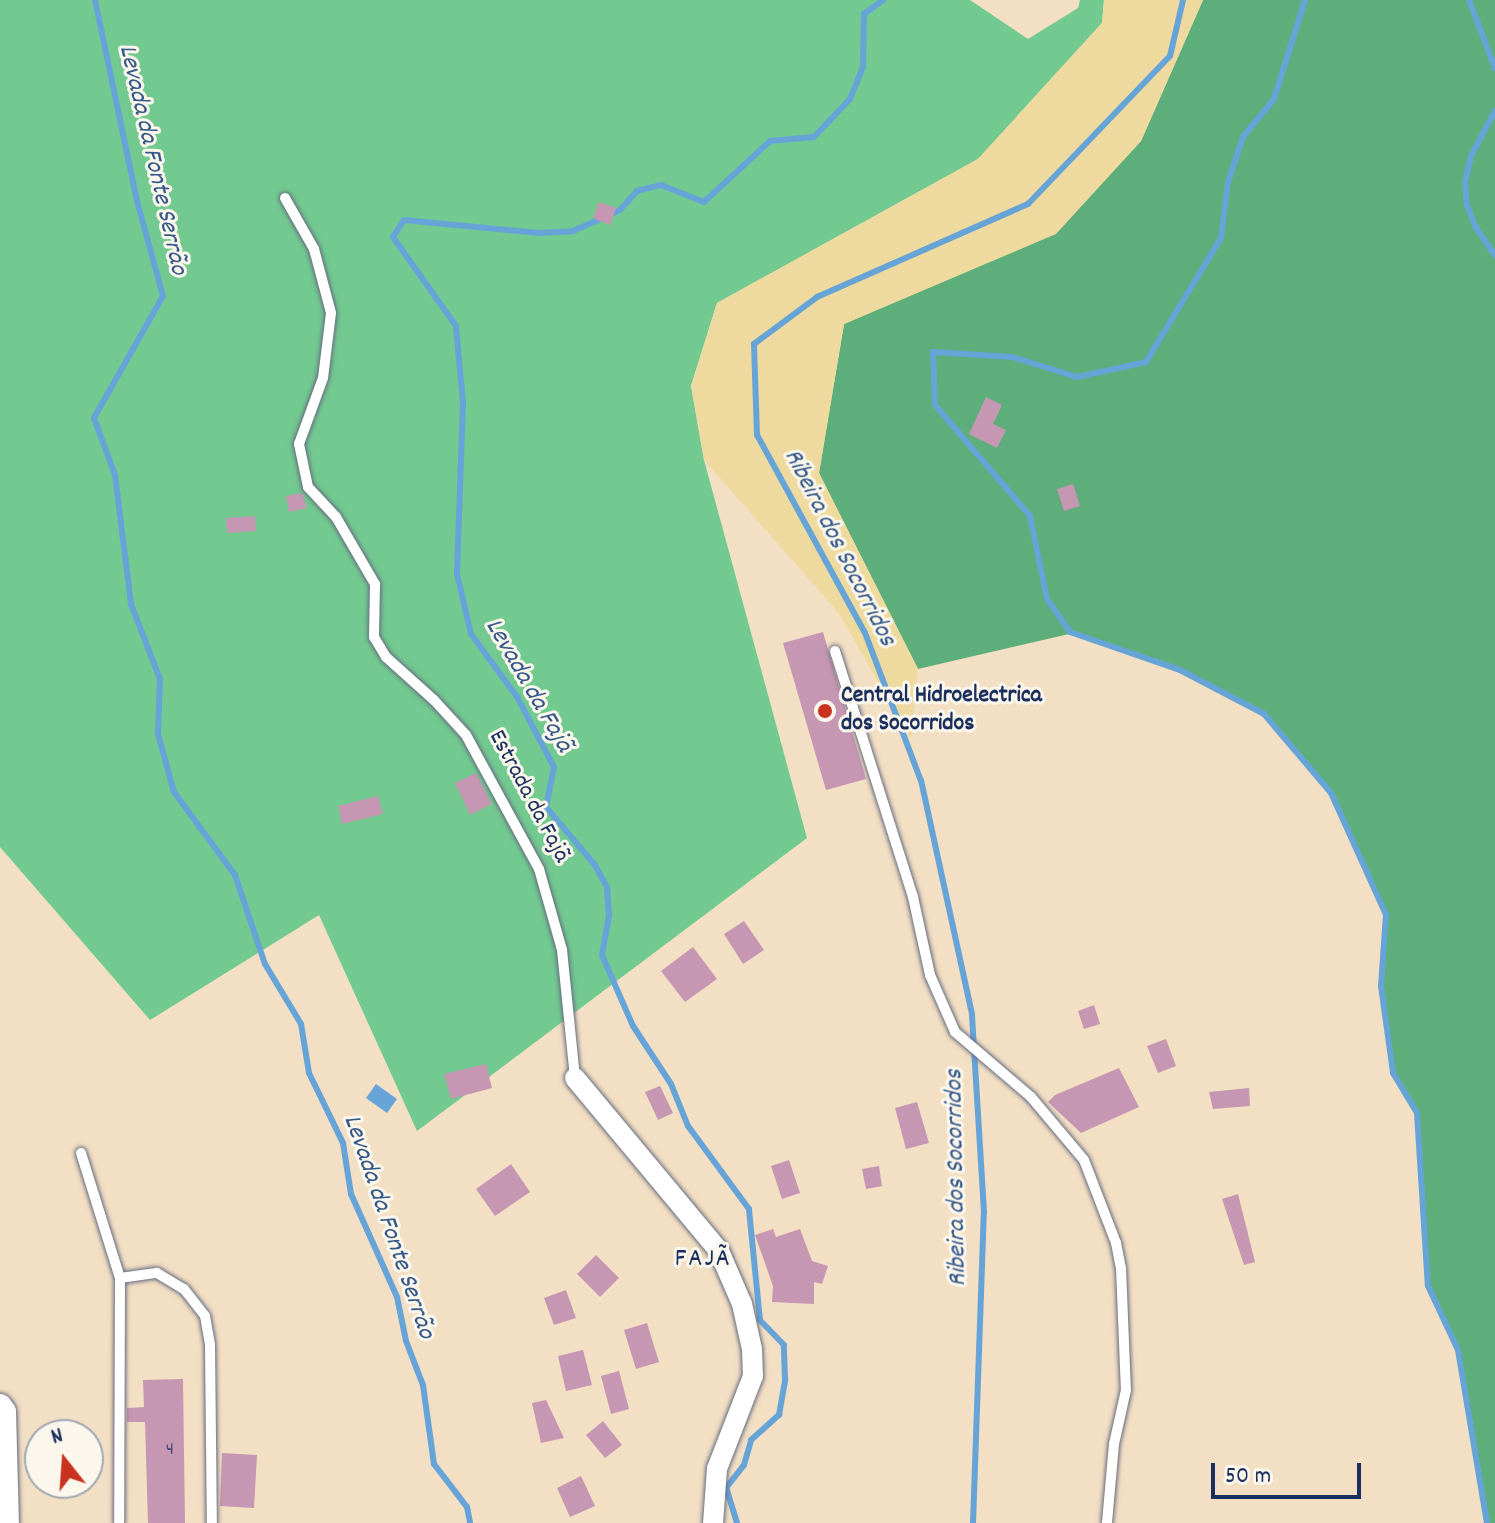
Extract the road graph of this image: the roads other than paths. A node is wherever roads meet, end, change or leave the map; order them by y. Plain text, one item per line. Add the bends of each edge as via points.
1 (285, 198) dead end
2 (835, 651) dead end
3 (575, 1078) joint
4 (81, 1153) dead end
5 (120, 1278) junction
6 (0, 1406) edge
7 (7, 1523) edge
8 (119, 1523) edge
9 (212, 1523) edge
10 (713, 1523) edge
11 (1107, 1523) edge

1 - 3 lane, Estrada da Fajã via 314,249 331,313 323,378 299,444 308,487 336,517 375,584 374,637 386,657 466,735 539,869 562,950
2 - 11 lane via 913,897 930,975 955,1032 1031,1097 1084,1160 1116,1243 1126,1390 1114,1444
3 - 10 street, Estrada da Fajã via 719,1251 742,1304 753,1376 717,1469
4 - 5 lane
5 - 8 lane
5 - 9 lane via 157,1273 184,1289 205,1316 210,1345
6 - 7 street

